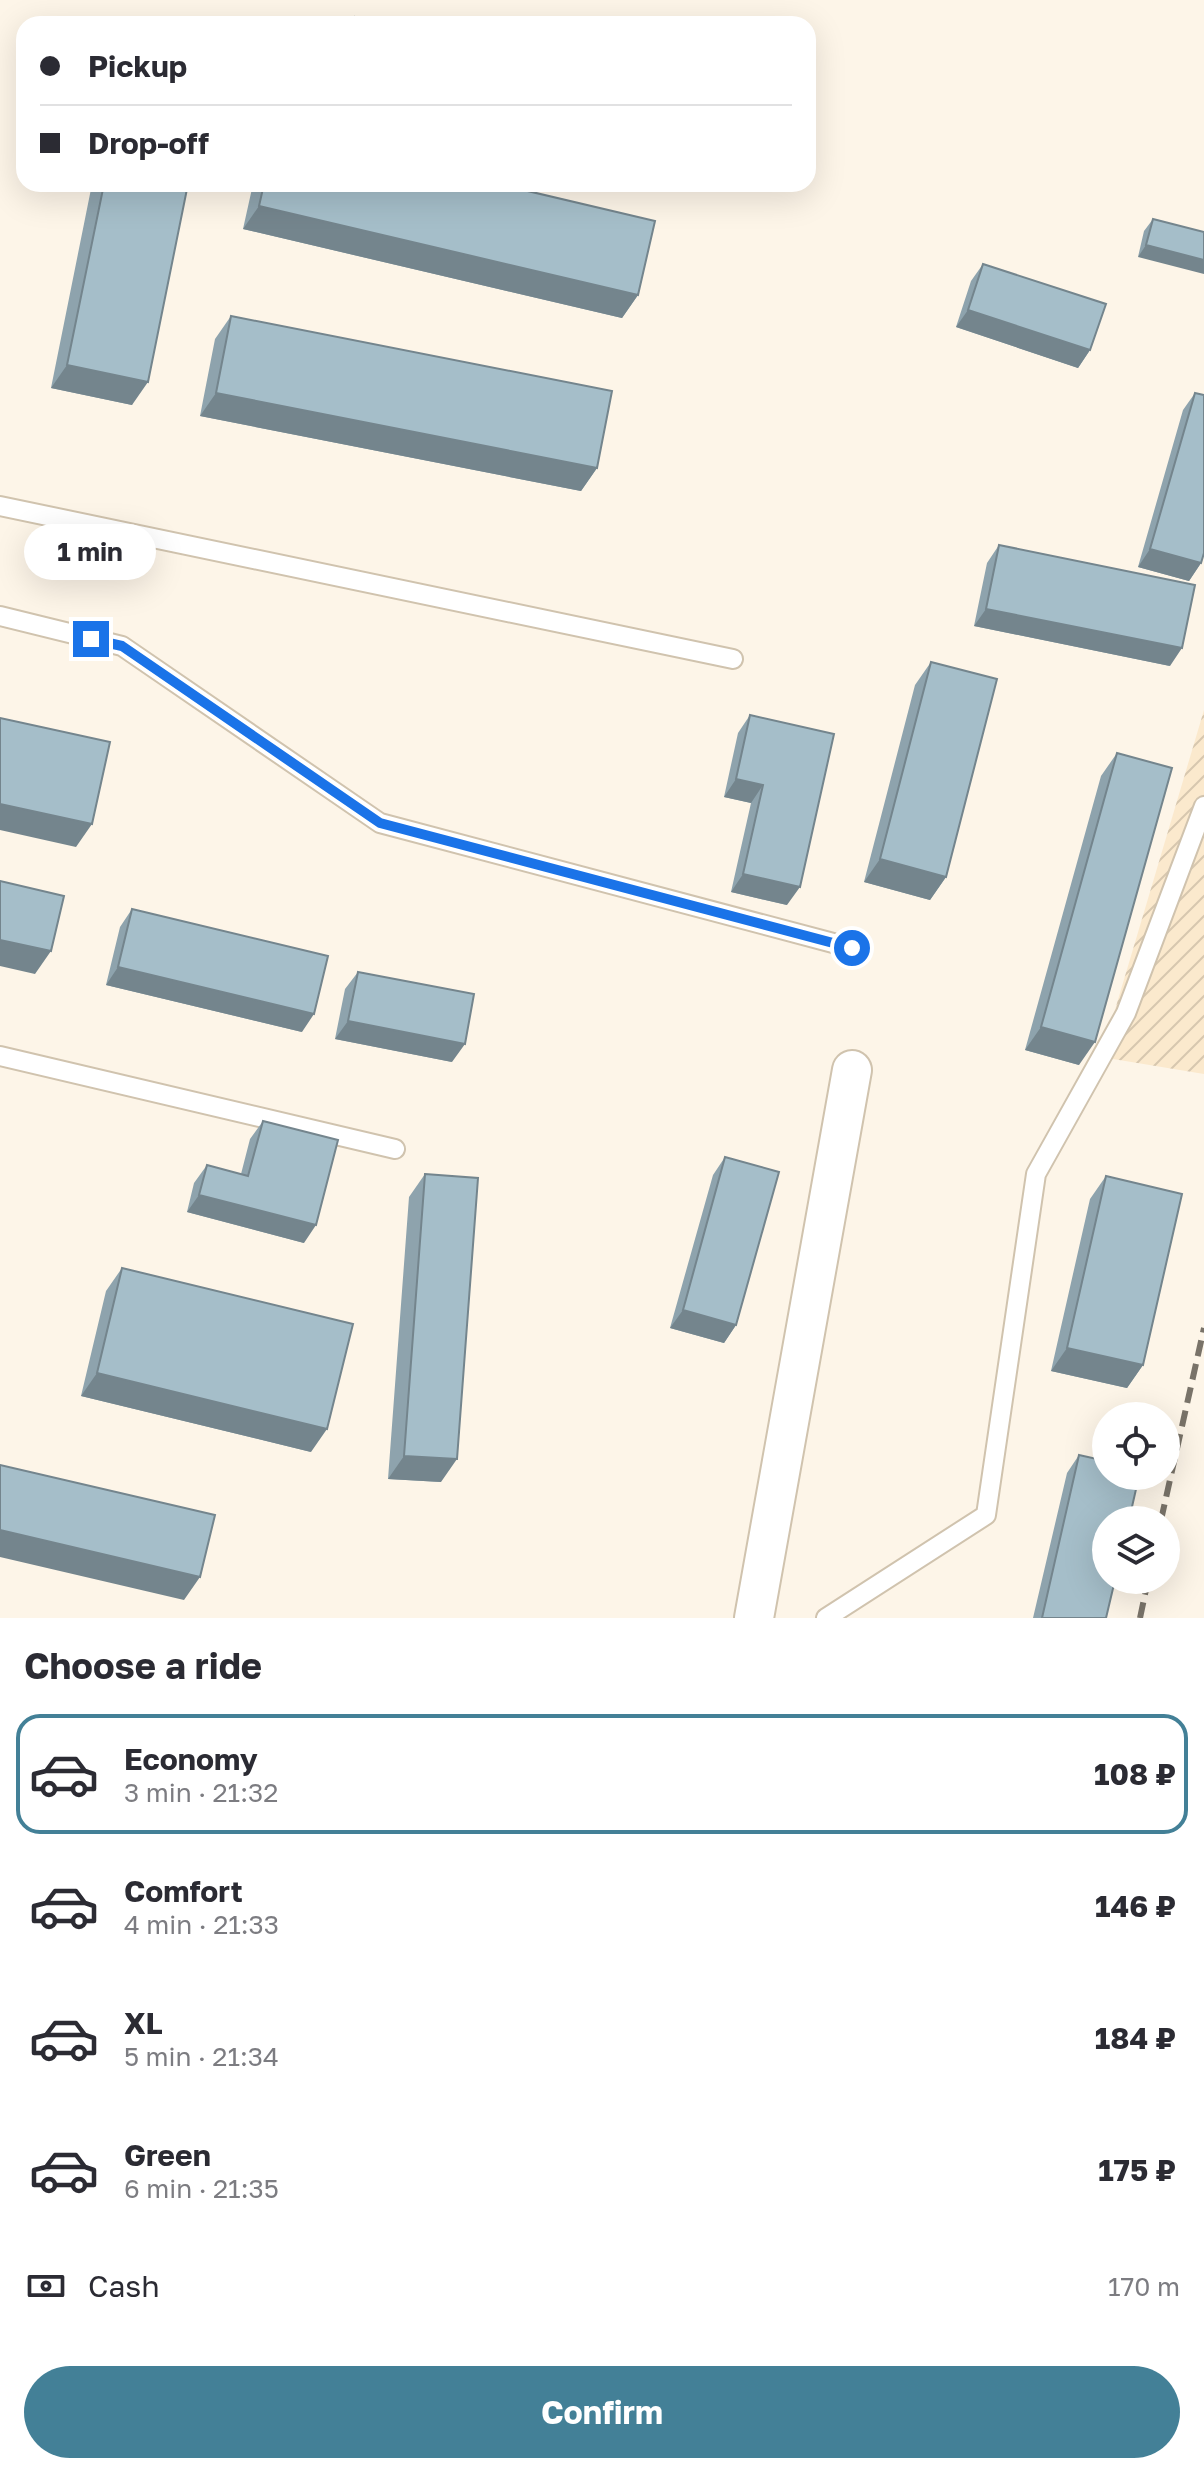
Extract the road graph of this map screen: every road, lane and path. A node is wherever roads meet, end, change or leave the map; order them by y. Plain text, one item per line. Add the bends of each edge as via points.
1 (0, 506) edge
2 (0, 616) edge
3 (733, 659) dead end
4 (1204, 806) edge
5 (852, 948) dead end
6 (0, 1056) edge
7 (852, 1070) dead end
8 (395, 1149) dead end
9 (754, 1618) edge
10 (826, 1618) edge

1 - 3 lane
2 - 5 lane via 122,646 380,823
4 - 10 lane via 1126,1013 1036,1174 986,1515
6 - 8 lane
7 - 9 street

